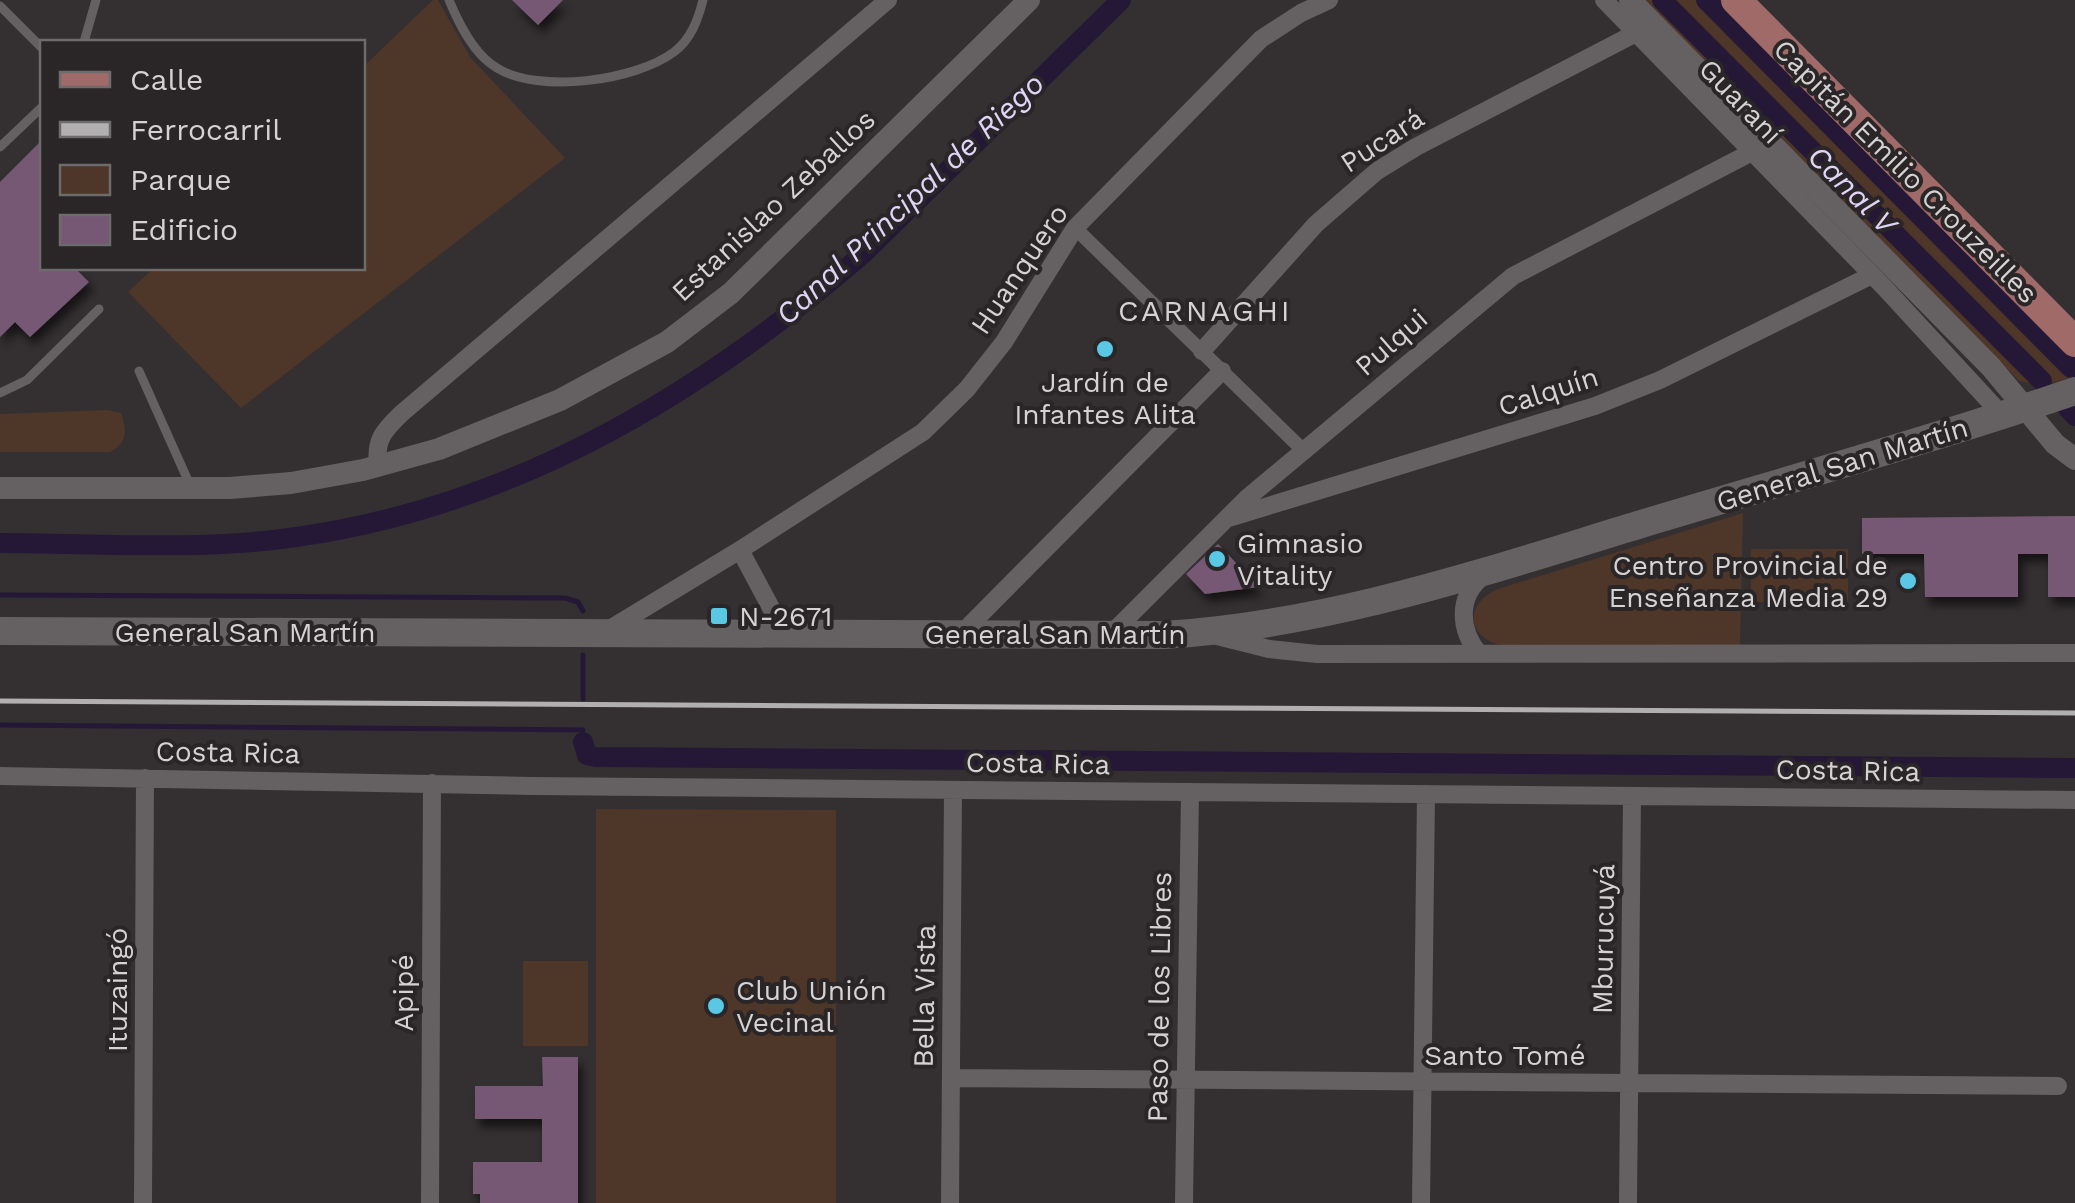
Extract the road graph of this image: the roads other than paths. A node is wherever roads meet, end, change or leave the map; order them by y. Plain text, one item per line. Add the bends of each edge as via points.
1 (96, 0) edge
2 (450, 0) edge
3 (703, 0) edge
4 (888, 0) edge
5 (1029, 0) edge
6 (1329, 0) edge
7 (1604, 0) edge
8 (1630, 0) edge
9 (1736, 0) edge
10 (0, 6) edge
11 (1636, 34) junction
12 (85, 40) edge
13 (40, 46) edge
14 (40, 109) edge
15 (0, 147) edge
16 (1752, 152) junction
17 (1075, 228) junction
18 (1872, 275) junction
19 (99, 309) dead end
20 (2075, 342) edge
21 (1202, 351) junction
22 (1222, 370) junction
23 (139, 371) dead end
24 (2075, 391) edge
25 (0, 392) edge
26 (2014, 411) junction
27 (1305, 452) junction
28 (2075, 459) edge
29 (378, 466) junction
30 (0, 488) edge
31 (191, 488) junction
32 (1225, 519) junction
33 (740, 550) junction
34 (1491, 570) junction
35 (0, 631) edge
36 (1203, 632) junction
37 (602, 634) junction
38 (785, 634) junction
39 (961, 634) junction
40 (1110, 635) junction
41 (2075, 653) edge
42 (1479, 654) junction
43 (0, 776) edge
44 (145, 778) junction
45 (432, 783) junction
46 (953, 790) junction
47 (1190, 792) junction
48 (1426, 794) junction
49 (1632, 796) junction
50 (2075, 800) edge
51 (951, 1078) junction
52 (1186, 1080) junction
53 (1422, 1082) junction
54 (1629, 1083) junction
55 (2058, 1086) dead end
56 (143, 1203) edge
57 (430, 1203) edge
58 (950, 1203) edge
59 (1184, 1203) edge
60 (1421, 1203) edge
61 (1628, 1203) edge

1 - 12 lane
2 - 3 lane via 479,53 497,68 554,81 610,78 652,65 691,33
4 - 29 street via 402,413 380,434
5 - 29 street, Estanislao Zeballos via 689,326 547,406
6 - 17 street, Huanquero via 1261,39
7 - 11 street, Guaraní
8 - 26 street via 1990,366
9 - 20 main road, Capitán Emilio Crouzeilles
10 - 13 lane
11 - 16 street, Guaraní
11 - 21 street, Pucará via 1377,171 1316,224
14 - 15 lane
16 - 18 street, Guaraní
16 - 27 street, Pulqui via 1513,276
17 - 21 street
17 - 33 street, Huanquero via 1004,342 944,413
18 - 26 street, Guaraní
18 - 32 street, Calquín via 1595,406
19 - 25 lane via 28,380
21 - 22 street
22 - 27 street
22 - 39 street
23 - 31 lane
24 - 26 main road, General San Martín
26 - 28 street
26 - 34 main road, General San Martín
27 - 32 street, Pulqui
29 - 31 street, Estanislao Zeballos via 291,484
30 - 31 street, Estanislao Zeballos
32 - 40 street, Pulqui
33 - 37 street, Huanquero
33 - 38 street
34 - 36 main road, General San Martín via 1322,614
34 - 42 street via 1470,588 1463,610
35 - 37 main road, General San Martín
36 - 40 main road, General San Martín
36 - 42 street via 1294,653
37 - 38 main road, General San Martín
38 - 39 main road, General San Martín
39 - 40 main road, General San Martín
41 - 42 street
43 - 44 street, Costa Rica
44 - 45 street, Costa Rica
44 - 56 street, Ituzaingó
45 - 46 street, Costa Rica
45 - 57 street, Apipé
46 - 47 street, Costa Rica
46 - 51 street, Bella Vista
47 - 48 street, Costa Rica
47 - 52 street, Paso de los Libres
48 - 49 street, Costa Rica
48 - 53 street
49 - 50 street, Costa Rica
49 - 54 street, Mburucuyá
51 - 52 street, Santo Tomé
51 - 58 street, Bella Vista
52 - 53 street, Santo Tomé
52 - 59 street, Paso de los Libres
53 - 54 street, Santo Tomé
53 - 60 street
54 - 55 street, Santo Tomé
54 - 61 street, Mburucuyá

